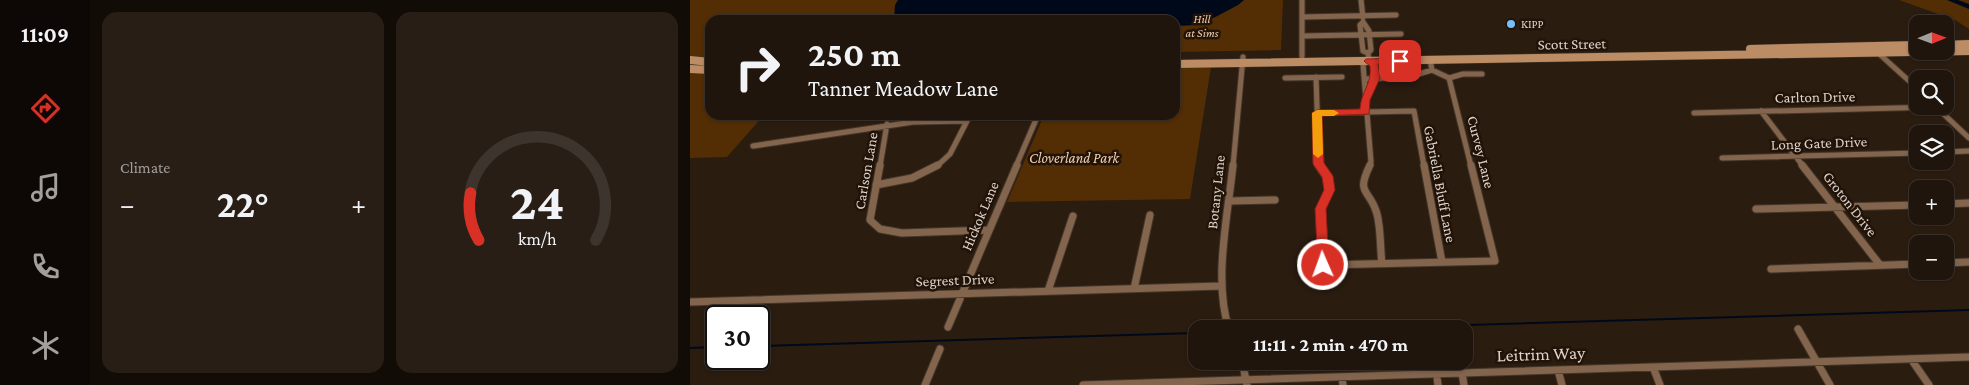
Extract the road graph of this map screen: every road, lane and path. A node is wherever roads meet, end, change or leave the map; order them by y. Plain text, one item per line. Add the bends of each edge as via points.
1 (1302, 0) edge
2 (1361, 0) edge
3 (1396, 15) dead end
4 (1362, 16) junction
5 (1302, 17) junction
6 (1363, 22) junction
7 (1401, 34) dead end
8 (1361, 35) junction
9 (1370, 35) junction
10 (1302, 36) junction
11 (1362, 42) junction
12 (1371, 42) junction
13 (1909, 45) edge
14 (1872, 46) junction
15 (1954, 46) edge
16 (1968, 47) edge
17 (1709, 53) junction
18 (1879, 53) junction
19 (1302, 56) junction
20 (1368, 57) junction
21 (1477, 57) junction
22 (1180, 58) edge
23 (690, 60) edge
24 (1242, 60) junction
25 (1430, 60) junction
26 (705, 62) edge
27 (1180, 64) edge
28 (690, 69) edge
29 (705, 70) edge
30 (1432, 70) junction
31 (1482, 74) dead end
32 (1316, 77) junction
33 (1342, 77) dead end
34 (1285, 78) dead end
35 (1376, 78) junction
36 (1449, 78) junction
37 (1364, 79) junction
38 (1909, 81) edge
39 (1366, 100) junction
40 (1909, 108) edge
41 (1761, 111) junction
42 (1366, 112) junction
43 (1694, 112) dead end
44 (1317, 113) junction
45 (1945, 115) edge
46 (1036, 120) edge
47 (887, 124) junction
48 (1969, 138) edge
49 (753, 146) dead end
50 (1969, 151) edge
51 (1909, 152) edge
52 (1954, 152) edge
53 (1796, 156) junction
54 (1722, 158) dead end
55 (876, 185) junction
56 (1275, 200) dead end
57 (1229, 201) junction
58 (1969, 203) edge
59 (1954, 204) edge
60 (1909, 205) edge
61 (1835, 207) junction
62 (1756, 209) dead end
63 (1150, 215) dead end
64 (1073, 216) dead end
65 (989, 230) junction
66 (1442, 262) junction
67 (1969, 262) edge
68 (1954, 263) edge
69 (1382, 264) junction
70 (1909, 264) edge
71 (1880, 265) junction
72 (1771, 269) dead end
73 (1221, 286) junction
74 (1134, 289) junction
75 (1048, 291) junction
76 (963, 294) junction
77 (690, 302) edge
78 (1226, 320) edge
79 (948, 327) dead end
80 (1798, 329) dead end
81 (940, 349) dead end
82 (1969, 357) edge
83 (1910, 359) junction
84 (1816, 362) junction
85 (1653, 367) junction
86 (1436, 370) edge
87 (1462, 370) edge
88 (1558, 370) junction
89 (1462, 373) junction
90 (1437, 374) junction
91 (1343, 381) edge
92 (1247, 382) edge
93 (1152, 384) edge
94 (925, 385) edge
95 (1084, 385) edge
96 (1438, 385) edge
97 (1464, 385) edge
98 (1562, 385) edge
99 (1660, 385) edge
100 (1830, 385) edge
101 (1928, 385) edge

1 - 5 street
2 - 4 street
3 - 4 street
4 - 5 street
4 - 6 street
5 - 10 street
6 - 8 street
6 - 9 street
7 - 9 street
8 - 9 street
8 - 10 street
8 - 11 street
9 - 12 street
10 - 19 street
11 - 12 street
11 - 20 street
12 - 20 street via 1372,50
13 - 14 main road, Scott Street
14 - 17 main road, Scott Street
14 - 18 street
15 - 16 main road, Scott Street
16 - 18 main road, Scott Street
17 - 18 main road, Scott Street
17 - 21 main road, Scott Street
18 - 38 street
19 - 20 main road, Scott Street
19 - 24 main road, Scott Street
20 - 21 main road, Scott Street
20 - 24 main road, Scott Street
20 - 25 main road, Scott Street
20 - 35 street via 1374,64
20 - 37 street via 1363,64
21 - 25 main road, Scott Street
22 - 24 main road, Scott Street
23 - 26 main road
24 - 27 main road, Scott Street
24 - 57 street, Botany Lane
25 - 30 street
28 - 29 main road
30 - 35 street via 1409,77
30 - 36 street
31 - 36 street
32 - 33 street
32 - 34 street
32 - 44 street
35 - 37 street
35 - 39 street
36 - 66 street, Curvey Lane via 1495,261
37 - 39 street
39 - 42 street
40 - 41 street, Carlton Drive
41 - 43 street, Carlton Drive
41 - 53 street, Groton Drive
42 - 44 street
42 - 66 street, Gabriella Bluff Lane via 1414,111
42 - 69 street via 1371,162 1362,182 1376,213
44 - 69 street via 1318,164 1327,176 1329,190 1320,209 1323,265
45 - 48 street
46 - 65 street, Hickok Lane
47 - 49 street via 786,144
47 - 55 street, Carlson Lane
47 - 55 street via 967,121 950,155 941,164 924,174
50 - 52 street
51 - 53 street, Long Gate Drive
53 - 54 street, Long Gate Drive
53 - 61 street, Groton Drive
55 - 65 street, Carlson Lane via 870,220 880,228 902,233
56 - 57 street
57 - 73 street, Botany Lane
58 - 59 street
60 - 61 street
61 - 62 street
61 - 71 street, Groton Drive
63 - 74 street
64 - 75 street
65 - 76 street, Hickok Lane
66 - 69 street
67 - 68 street
70 - 71 street
71 - 72 street
73 - 74 street, Segrest Drive
73 - 78 street, Botany Lane
74 - 75 street, Segrest Drive
75 - 76 street, Segrest Drive
76 - 77 street, Segrest Drive
76 - 79 street, Hickok Lane
80 - 84 street
81 - 94 street
82 - 83 street, Leitrim Way
83 - 84 street, Leitrim Way
83 - 101 street
84 - 85 street, Leitrim Way
84 - 100 street
85 - 88 street, Leitrim Way
85 - 99 street
86 - 90 street
87 - 89 street
88 - 89 street, Leitrim Way
88 - 98 street
89 - 90 street, Leitrim Way
89 - 97 street
90 - 91 street, Leitrim Way
90 - 96 street
91 - 92 street, Leitrim Way
92 - 93 street, Leitrim Way
93 - 95 street, Leitrim Way

